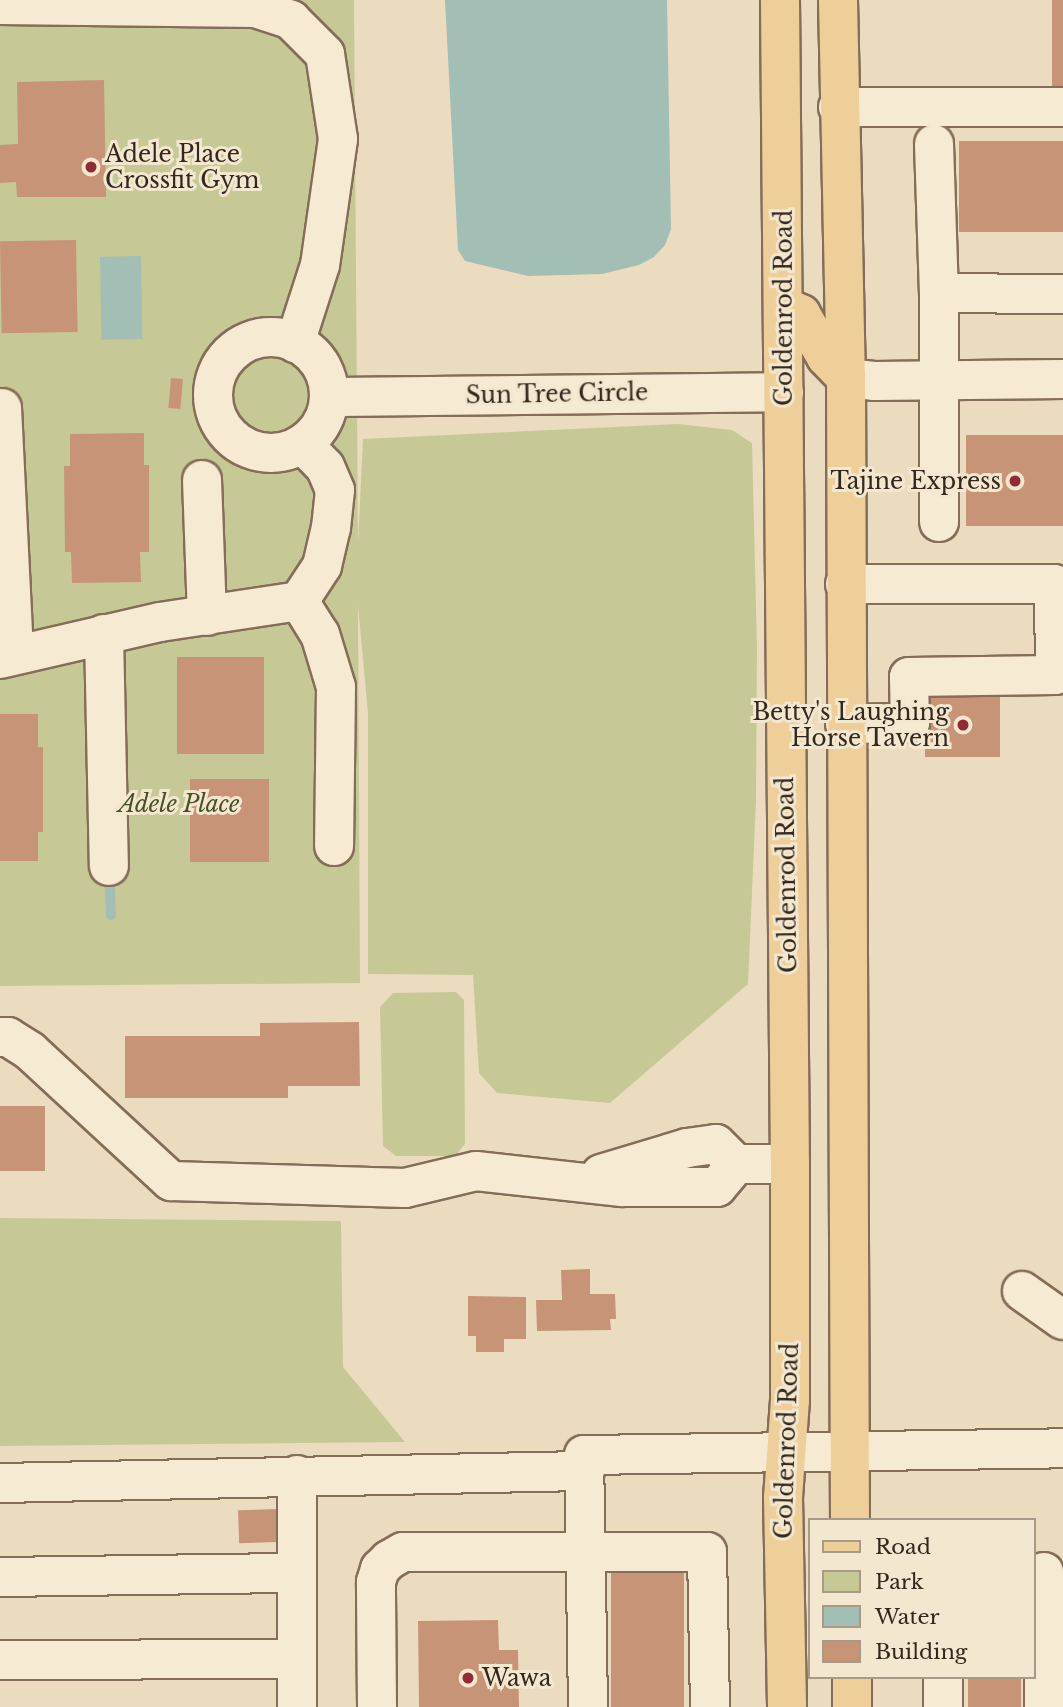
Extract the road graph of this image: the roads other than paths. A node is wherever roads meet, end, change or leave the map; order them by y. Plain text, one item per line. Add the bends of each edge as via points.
1 (780, 0) edge
2 (838, 0) edge
3 (0, 5) edge
4 (838, 107) junction
5 (1063, 107) edge
6 (934, 144) dead end
7 (939, 293) junction
8 (1063, 294) edge
9 (783, 306) junction
10 (295, 343) junction
11 (846, 378) junction
12 (939, 379) junction
13 (1063, 379) edge
14 (784, 392) junction
15 (331, 397) junction
16 (2, 408) dead end
17 (303, 444) junction
18 (202, 480) dead end
19 (939, 522) dead end
20 (845, 584) junction
21 (299, 601) junction
22 (207, 616) junction
23 (104, 634) junction
24 (7, 657) edge
25 (845, 724) junction
26 (334, 846) dead end
27 (109, 866) dead end
28 (0, 1037) edge
29 (790, 1164) junction
30 (1022, 1291) dead end
31 (1063, 1320) edge
32 (1063, 1448) edge
33 (849, 1449) junction
34 (786, 1451) junction
35 (584, 1471) junction
36 (297, 1475) junction
37 (0, 1483) edge
38 (850, 1518) edge
39 (586, 1552) junction
40 (1047, 1572) edge
41 (297, 1573) junction
42 (0, 1577) edge
43 (297, 1659) junction
44 (0, 1660) edge
45 (852, 1679) edge
46 (943, 1679) edge
47 (297, 1707) edge
48 (377, 1707) edge
49 (588, 1707) edge
50 (710, 1707) edge
51 (787, 1707) edge
52 (852, 1707) edge
53 (943, 1707) edge
54 (1044, 1707) edge

1 - 9 main road, Goldenrod Road
2 - 4 main road
3 - 10 street via 254,8 291,20 325,54 338,139 320,265
4 - 5 street
4 - 11 main road
6 - 7 street
7 - 8 street
7 - 12 street
9 - 11 main road via 801,314 826,357
9 - 14 main road, Goldenrod Road
10 - 15 street via 311,351 322,365
10 - 17 street via 270,336 235,348 220,365 212,394 221,426 240,444 264,453 284,452
11 - 12 street
11 - 20 main road
12 - 13 street
12 - 19 street
14 - 15 street, Sun Tree Circle
14 - 29 main road, Goldenrod Road
15 - 17 street via 327,417
16 - 24 street
17 - 21 street via 325,467 335,490 322,566
18 - 22 street
20 - 25 main road
20 - 25 street via 1054,584 1055,675 909,677 910,723
21 - 22 street
21 - 26 street via 320,634 335,687
22 - 23 street
23 - 24 street
23 - 27 street
25 - 33 main road
28 - 29 street via 8,1037 30,1052 171,1181 405,1188 476,1171 622,1187 717,1187 736,1164
29 - 34 main road, Goldenrod Road
30 - 31 street
32 - 33 street
33 - 34 street
33 - 38 main road
34 - 35 street via 584,1454
34 - 51 main road, Goldenrod Road
35 - 36 street
35 - 39 street
36 - 37 street
36 - 41 street
39 - 48 street via 403,1552 388,1560 376,1582
39 - 49 street
39 - 50 street via 707,1552
40 - 54 street
41 - 42 street
41 - 43 street
43 - 44 street
43 - 47 street
45 - 52 main road
46 - 53 street

